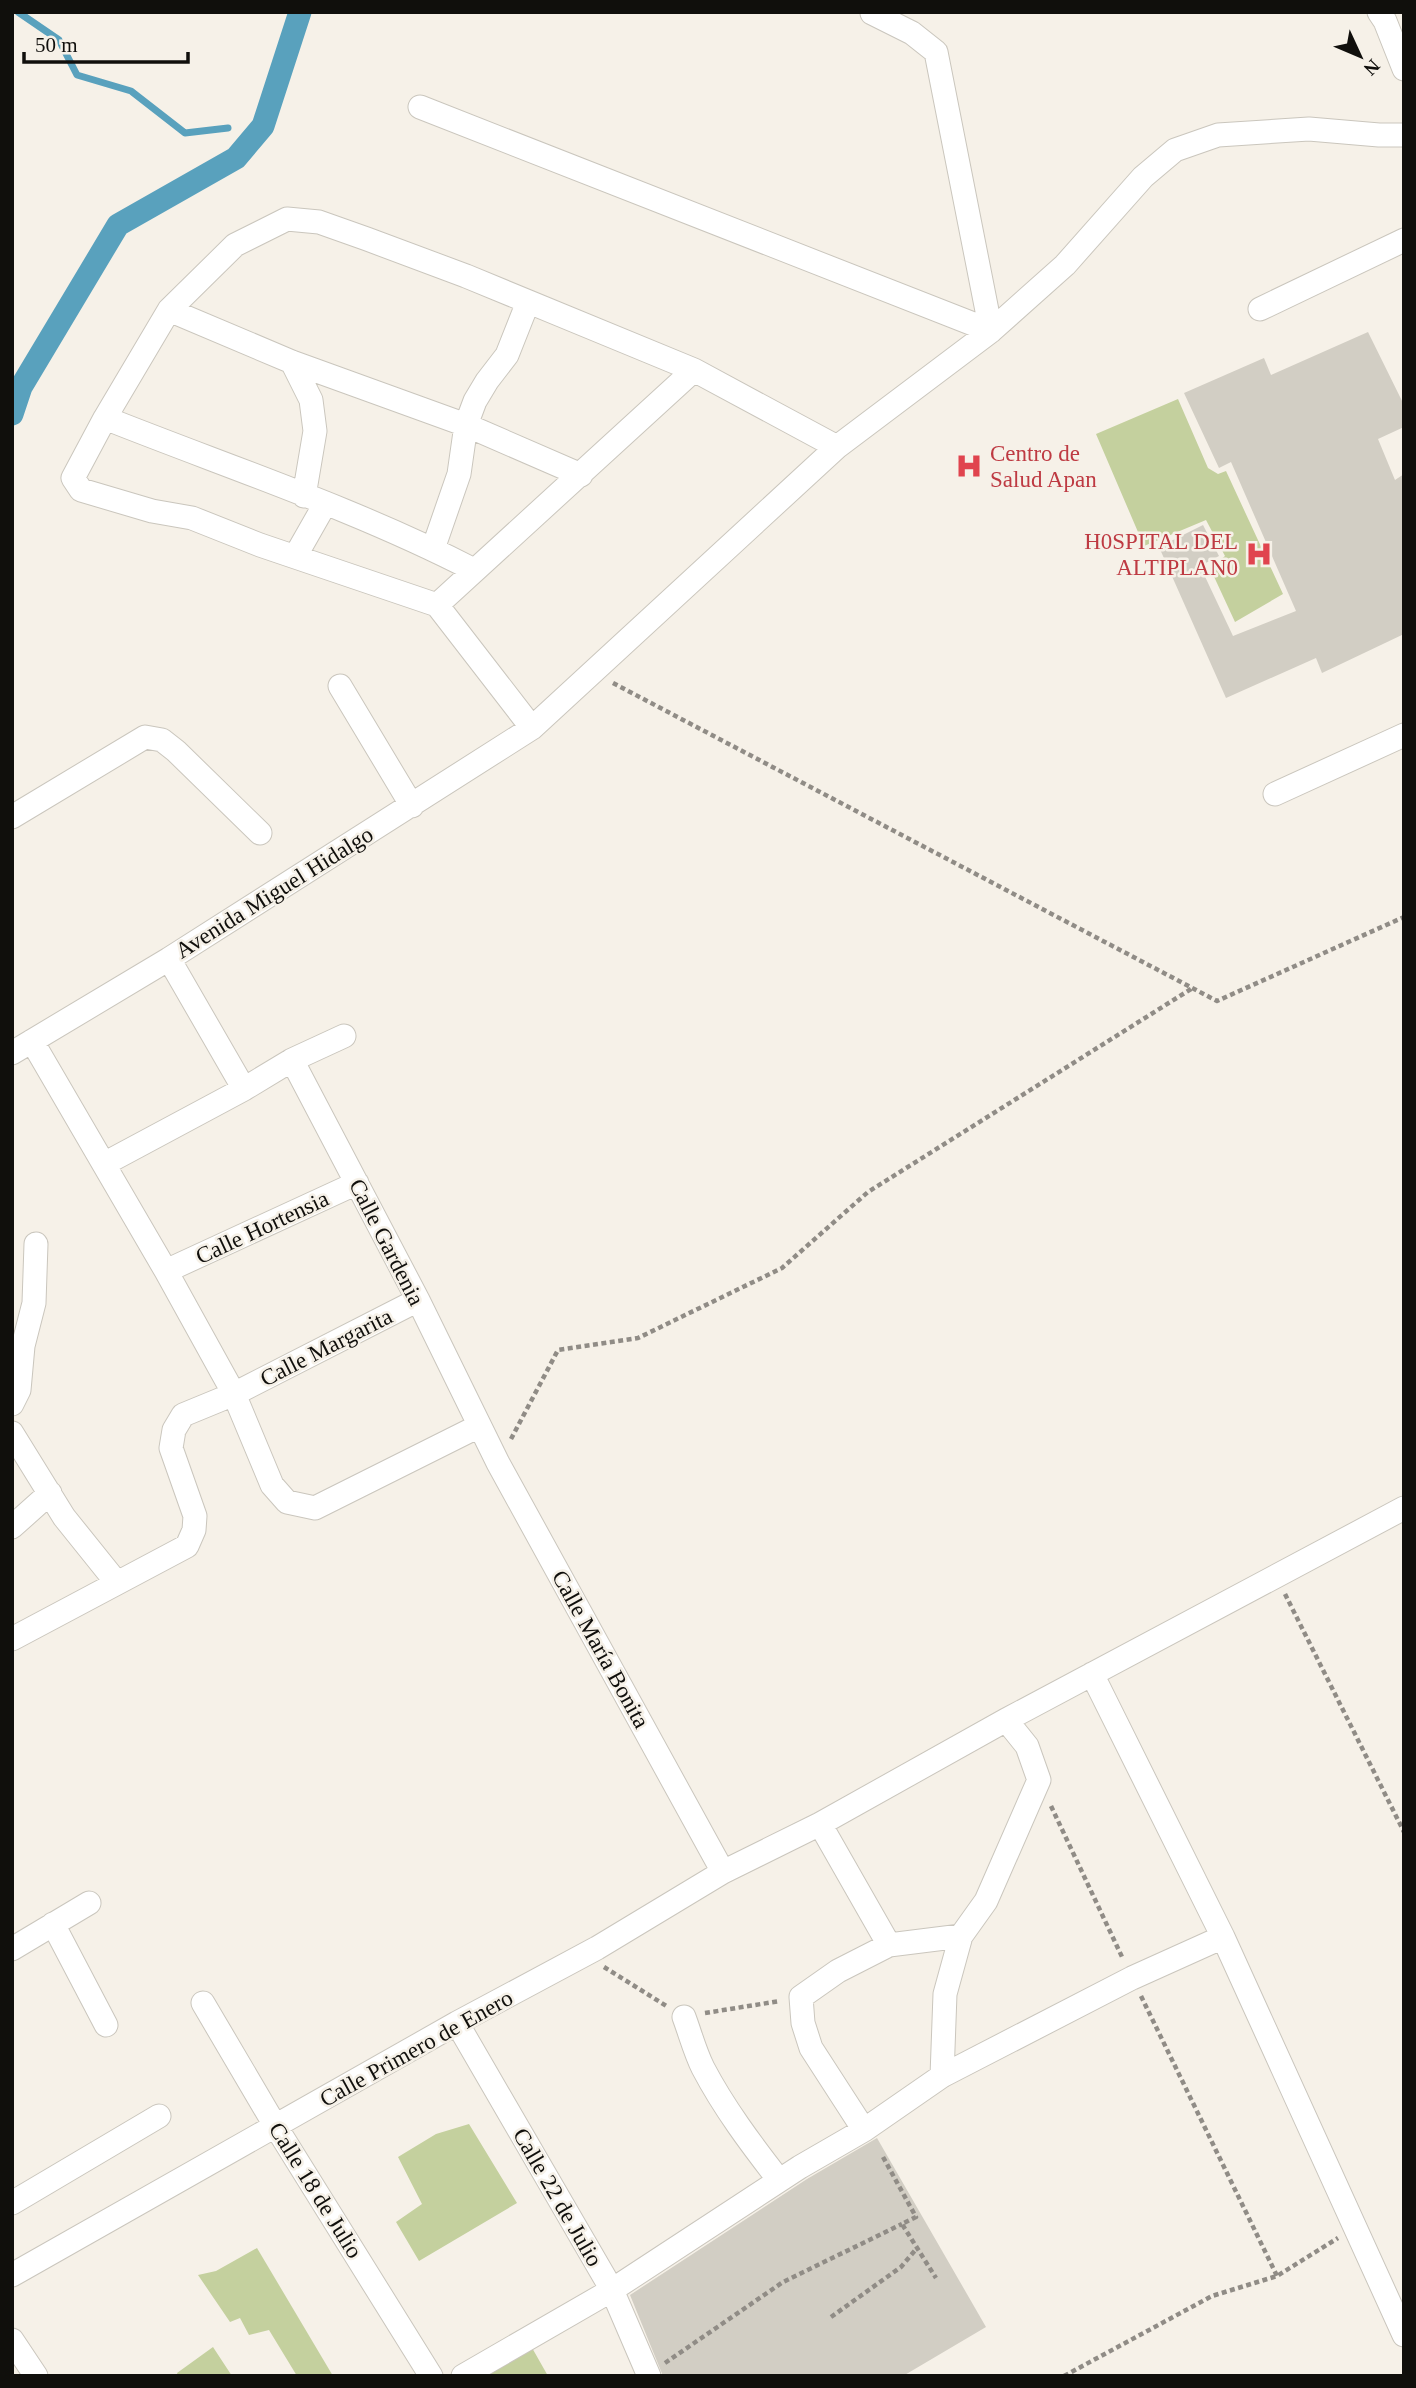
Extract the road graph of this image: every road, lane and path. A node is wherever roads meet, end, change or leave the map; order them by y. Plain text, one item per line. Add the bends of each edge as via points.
1 (1378, 12) edge
2 (872, 13) edge
3 (1404, 69) edge
4 (420, 107) dead end
5 (1404, 135) edge
6 (1404, 240) edge
7 (528, 302) junction
8 (1260, 309) dead end
9 (169, 310) junction
10 (991, 331) junction
11 (292, 362) junction
12 (694, 370) junction
13 (105, 418) junction
14 (466, 425) junction
15 (837, 447) junction
16 (581, 475) junction
17 (304, 496) junction
18 (326, 504) junction
19 (433, 549) junction
20 (296, 555) junction
21 (474, 570) junction
22 (437, 605) junction
23 (594, 673) junction
24 (340, 686) dead end
25 (532, 728) junction
26 (1404, 735) edge
27 (1275, 794) dead end
28 (412, 806) junction
29 (12, 817) edge
30 (260, 833) dead end
31 (1404, 917) edge
32 (169, 958) junction
33 (1192, 989) junction
34 (344, 1036) dead end
35 (22, 1047) edge
36 (292, 1060) junction
37 (244, 1089) junction
38 (104, 1164) junction
39 (357, 1183) junction
40 (36, 1244) dead end
41 (166, 1271) junction
42 (418, 1300) junction
43 (234, 1394) junction
44 (12, 1404) edge
45 (479, 1426) junction
46 (12, 1433) edge
47 (498, 1463) junction
48 (50, 1493) junction
49 (1404, 1508) edge
50 (12, 1527) edge
51 (1276, 1577) junction
52 (117, 1583) junction
53 (12, 1639) edge
54 (1092, 1675) junction
55 (1006, 1720) junction
56 (1039, 1780) junction
57 (820, 1824) junction
58 (1404, 1832) edge
59 (723, 1872) junction
60 (89, 1903) dead end
61 (53, 1924) junction
62 (961, 1936) junction
63 (1223, 1937) junction
64 (888, 1945) junction
65 (12, 1949) edge
66 (1132, 1978) junction
67 (203, 2003) dead end
68 (684, 2017) dead end
69 (457, 2023) junction
70 (106, 2025) dead end
71 (942, 2076) junction
72 (159, 2116) dead end
73 (276, 2127) junction
74 (864, 2130) junction
75 (883, 2157) dead end
76 (779, 2180) junction
77 (12, 2203) edge
78 (1350, 2220) junction
79 (902, 2224) junction
80 (917, 2248) junction
81 (12, 2275) edge
82 (1277, 2276) junction
83 (936, 2278) dead end
84 (612, 2290) junction
85 (831, 2316) dead end
86 (1404, 2335) edge
87 (12, 2340) edge
88 (649, 2375) edge
89 (36, 2376) edge
90 (431, 2376) edge
91 (463, 2376) edge
92 (1064, 2376) edge

1 - 3 street
2 - 10 street via 912,33 936,52
4 - 10 street
5 - 10 street, Avenida Miguel Hidalgo via 1309,129 1219,135 1175,150 1143,177 1065,265
6 - 8 street
7 - 9 street via 319,222 287,219 235,245
7 - 12 street
7 - 14 street via 507,355 475,401
9 - 11 street
9 - 13 street
10 - 15 street, Avenida Miguel Hidalgo
11 - 14 street
11 - 17 street via 310,400 315,431
12 - 15 street
12 - 16 street
13 - 17 street
13 - 20 street via 73,478 81,490 152,512 192,518
14 - 16 street
14 - 19 street via 459,474
15 - 23 street, Avenida Miguel Hidalgo
16 - 21 street
17 - 18 street
18 - 19 street
18 - 20 street
19 - 21 street
20 - 22 street
21 - 22 street
22 - 25 street
23 - 25 street, Avenida Miguel Hidalgo
23 - 33 path
24 - 28 street
25 - 28 street, Avenida Miguel Hidalgo
26 - 27 street
28 - 32 street, Avenida Miguel Hidalgo
29 - 30 street via 145,737 162,740 176,751
31 - 33 path via 1217,1001
32 - 35 street, Avenida Miguel Hidalgo
32 - 37 street
33 - 47 path via 868,1192 782,1268 638,1338 558,1350
34 - 36 street
35 - 38 street
36 - 37 street
36 - 39 street, Calle Gardenia
37 - 38 street
38 - 41 street
39 - 41 street, Calle Hortensia
39 - 42 street, Calle Gardenia
40 - 44 street via 34,1303 23,1346 19,1390
41 - 43 street
42 - 43 street, Calle Margarita
42 - 45 street, Calle Gardenia
43 - 45 street via 272,1485 287,1502 315,1508
43 - 52 street, Calle Margarita via 183,1415 174,1430 171,1448 195,1516 187,1546
45 - 47 street, Calle María Bonita
46 - 48 street
47 - 59 street, Calle María Bonita
48 - 50 street
48 - 52 street
49 - 51 street, Calle Primero de Enero
51 - 54 street, Calle Primero de Enero
51 - 58 path
52 - 53 street, Calle Margarita
54 - 55 street, Calle Primero de Enero
54 - 63 street
55 - 56 street via 1027,1746
55 - 57 street, Calle Primero de Enero
56 - 62 street via 986,1901
56 - 66 path
57 - 59 street, Calle Primero de Enero
57 - 64 street
59 - 69 street, Calle Primero de Enero via 597,1948
60 - 61 street
61 - 65 street
61 - 70 street
62 - 64 street
62 - 71 street via 945,1994
63 - 66 street
63 - 78 street
64 - 74 street via 801,1997 811,2048
66 - 71 street
66 - 82 path
67 - 73 street, Calle 18 de Julio
68 - 76 street via 701,2065 721,2101
69 - 73 street, Calle Primero de Enero
69 - 84 street, Calle 22 de Julio
71 - 74 street
72 - 77 street
73 - 81 street, Calle Primero de Enero
73 - 90 street, Calle 18 de Julio
74 - 76 street
75 - 79 path via 916,2217
76 - 84 street
78 - 82 path via 1336,2241
78 - 86 street
79 - 80 path
79 - 88 path via 783,2282
80 - 83 path
80 - 85 path via 901,2267
82 - 92 path via 1212,2296
84 - 88 street, Calle 22 de Julio
84 - 91 street
87 - 89 street

